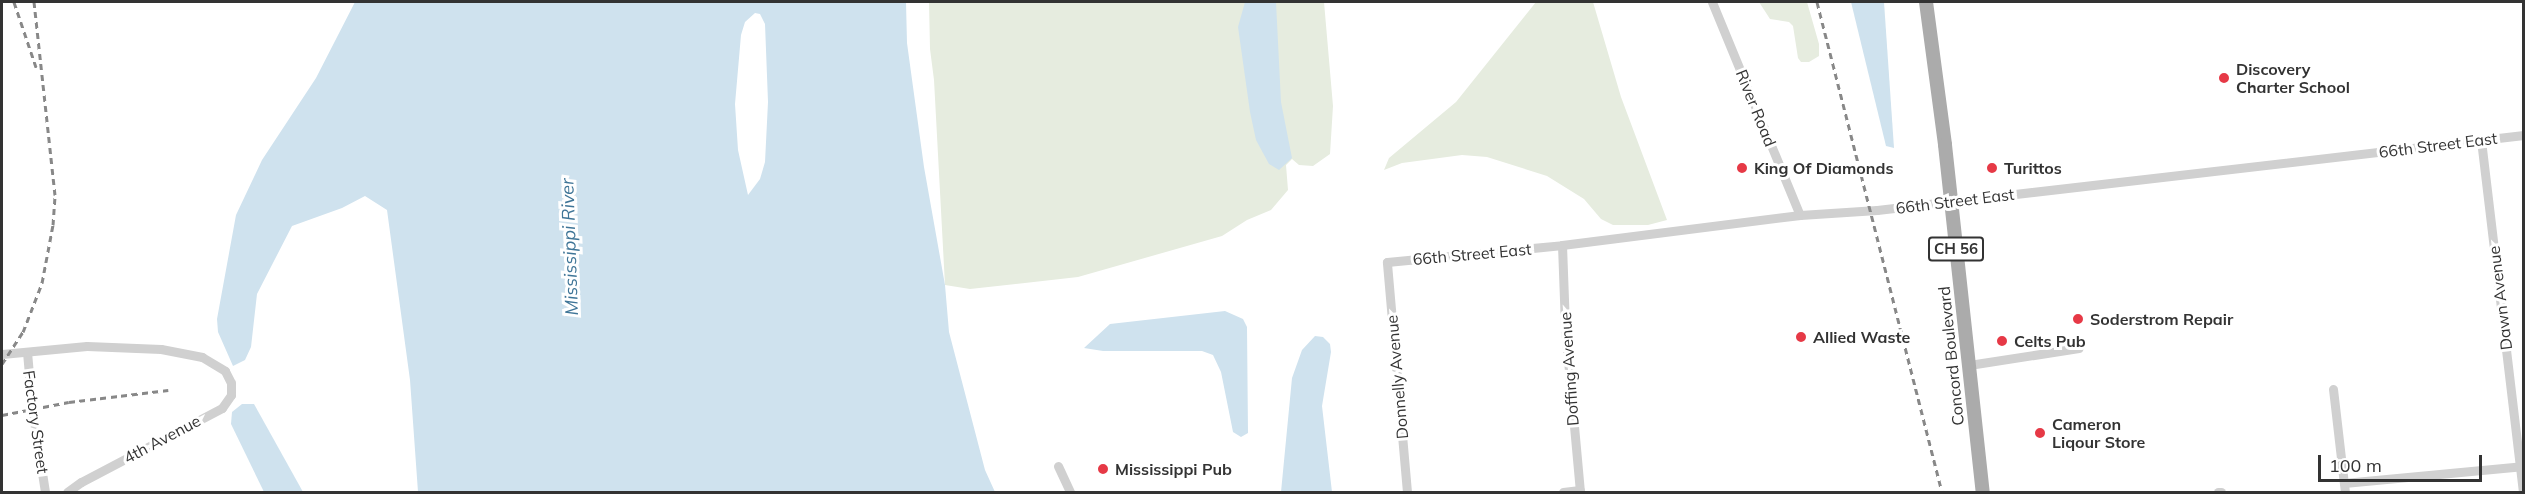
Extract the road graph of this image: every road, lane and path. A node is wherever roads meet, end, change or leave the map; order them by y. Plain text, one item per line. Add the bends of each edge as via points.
1 (1712, 2) edge
2 (1926, 2) edge
3 (2523, 135) edge
4 (2481, 140) junction
5 (1952, 201) junction
6 (1800, 215) junction
7 (1563, 245) junction
8 (1387, 262) joint
9 (2079, 348) dead end
10 (27, 352) junction
11 (2, 354) edge
12 (1969, 365) junction
13 (2333, 389) dead end
14 (1058, 466) dead end
15 (2522, 466) edge
16 (2345, 488) edge
17 (1580, 491) edge
18 (45, 492) edge
19 (67, 492) edge
20 (1070, 492) edge
21 (1407, 492) edge
22 (1563, 492) edge
23 (1983, 492) edge
24 (2523, 492) edge

1 - 6 street, River Road
2 - 5 main road, Concord Boulevard / CH 56
3 - 4 street, 66th Street East
4 - 5 street, 66th Street East
4 - 15 street, Dawn Avenue
5 - 6 street, 66th Street East
5 - 12 main road, Concord Boulevard / CH 56
6 - 7 street, 66th Street East
7 - 8 street, 66th Street East
7 - 17 street, Doffing Avenue via 1565,327
8 - 21 street, Donnelly Avenue
9 - 12 street
10 - 11 street
10 - 18 street, Factory Street
10 - 19 street, 4th Avenue via 87,346 161,349 202,357 225,371 231,383 231,395 222,408
12 - 23 main road, Concord Boulevard / CH 56
13 - 16 street
14 - 20 street
15 - 16 street
15 - 24 street, Dawn Avenue
17 - 22 street

